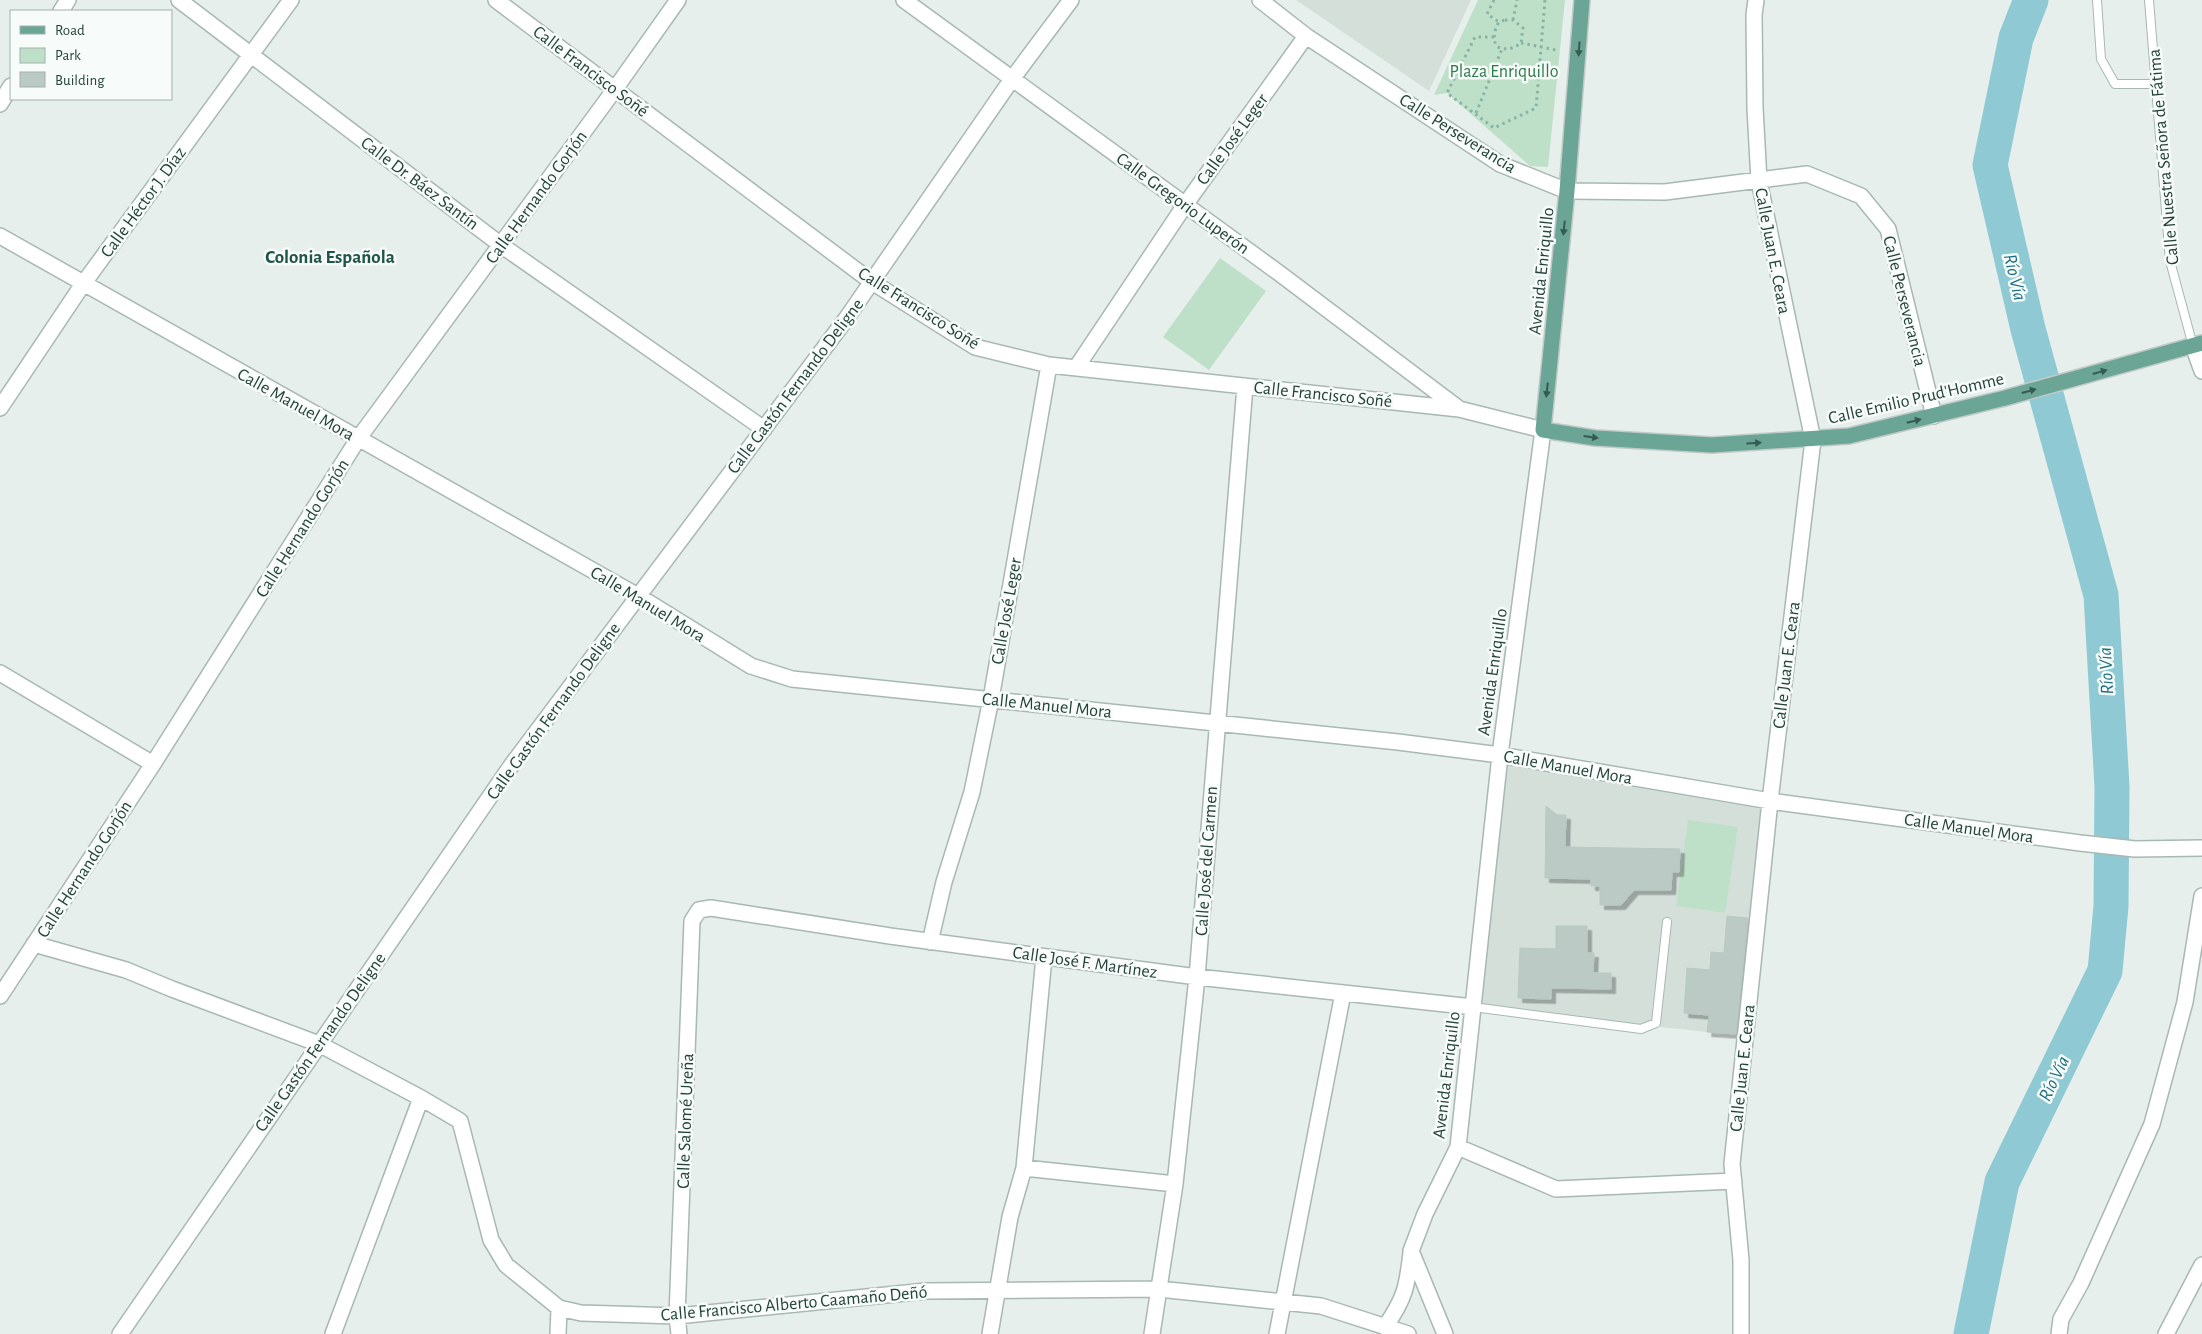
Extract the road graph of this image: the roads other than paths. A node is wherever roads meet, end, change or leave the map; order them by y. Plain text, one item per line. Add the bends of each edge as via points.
1 (179, 0) edge
2 (291, 0) edge
3 (496, 0) edge
4 (678, 0) edge
5 (904, 0) edge
6 (1071, 0) edge
7 (1260, 0) edge
8 (1582, 0) edge
9 (1756, 0) edge
10 (2097, 0) edge
11 (2149, 0) edge
12 (1306, 36) junction
13 (251, 54) junction
14 (1012, 79) junction
15 (2155, 84) junction
16 (10, 88) edge
17 (615, 89) junction
18 (0, 104) edge
19 (1759, 180) junction
20 (1568, 191) junction
21 (1185, 204) junction
22 (0, 236) edge
23 (501, 245) junction
24 (872, 282) junction
25 (83, 284) junction
26 (2197, 344) edge
27 (1049, 365) junction
28 (1076, 368) junction
29 (2202, 371) edge
30 (1245, 386) junction
31 (0, 408) edge
32 (1459, 409) junction
33 (1934, 416) junction
34 (764, 429) junction
35 (1543, 430) junction
36 (358, 439) junction
37 (1813, 440) junction
38 (638, 596) junction
39 (0, 673) edge
40 (990, 700) junction
41 (1217, 723) junction
42 (1500, 755) junction
43 (153, 764) junction
44 (1770, 801) junction
45 (2202, 848) edge
46 (2202, 896) edge
47 (699, 910) joint
48 (1667, 922) dead end
49 (930, 942) junction
50 (34, 944) junction
51 (1044, 957) junction
52 (6, 976) edge
53 (1197, 978) junction
54 (1342, 993) junction
55 (0, 996) edge
56 (1473, 1006) junction
57 (319, 1044) junction
58 (421, 1098) junction
59 (1458, 1147) junction
60 (1024, 1168) junction
61 (1734, 1181) junction
62 (1175, 1184) junction
63 (1412, 1251) junction
64 (2202, 1266) edge
65 (1159, 1289) junction
66 (997, 1290) junction
67 (1284, 1302) junction
68 (559, 1308) junction
69 (677, 1316) junction
70 (1384, 1326) junction
71 (120, 1334) edge
72 (333, 1334) edge
73 (558, 1334) edge
74 (679, 1334) edge
75 (990, 1334) edge
76 (1152, 1334) edge
77 (1277, 1334) edge
78 (1408, 1334) edge
79 (1445, 1334) edge
80 (1741, 1334) edge
81 (2059, 1334) edge
82 (2166, 1334) edge

1 - 13 street, Calle Dr. Báez Santín
2 - 13 street, Calle Héctor J. Díaz
3 - 17 street, Calle Francisco Soñé
4 - 17 street, Calle Hernando Gorjón
5 - 14 street, Calle Gregorio Luperón
6 - 14 street, Calle Gastón Fernando Deligne
7 - 12 street, Calle Perseverancia
8 -> 20 main road, Avenida Enriquillo
9 - 19 street, Calle Juan E. Ceara via 1755,108
10 - 15 lane via 2101,59 2115,84
11 - 15 lane, Calle Nuestra Señora de Fátima
12 - 20 street, Calle Perseverancia via 1500,164
12 - 21 street, Calle José Leger
13 - 23 street, Calle Dr. Báez Santín
13 - 25 street, Calle Héctor J. Díaz
14 - 21 street, Calle Gregorio Luperón
14 - 24 street, Calle Gastón Fernando Deligne
15 - 26 lane, Calle Nuestra Señora de Fátima via 2170,261
16 - 18 street
17 - 23 street, Calle Hernando Gorjón
17 - 24 street, Calle Francisco Soñé
19 - 20 street, Calle Perseverancia via 1665,192
19 - 33 street, Calle Perseverancia via 1807,174 1861,196 1888,229
19 - 37 street, Calle Juan E. Ceara
20 -> 35 main road, Avenida Enriquillo
21 - 28 street, Calle José Leger
21 - 32 street, Calle Gregorio Luperón
22 - 25 street, Calle Manuel Mora
23 - 34 street, Calle Dr. Báez Santín
23 - 36 street, Calle Hernando Gorjón
24 - 27 street, Calle Francisco Soñé via 975,347
24 - 34 street, Calle Gastón Fernando Deligne
25 - 31 street, Calle Héctor J. Díaz
25 - 36 street, Calle Manuel Mora
26 - 29 street, Calle Nuestra Señora de Fátima
33 -> 26 main road, Calle Emilio Prud'Homme
27 - 28 street, Calle Francisco Soñé
27 - 40 street, Calle José Leger
28 - 30 street, Calle Francisco Soñé
30 - 32 street, Calle Francisco Soñé
30 - 41 street, Calle José del Carmen
32 - 35 street, Calle Francisco Soñé
37 -> 33 main road, Calle Emilio Prud'Homme via 1849,436
34 - 38 street, Calle Gastón Fernando Deligne
35 -> 37 main road, Calle Emilio Prud'Homme via 1595,438 1712,445
35 - 42 street, Avenida Enriquillo
36 - 38 street, Calle Manuel Mora
36 - 43 street, Calle Hernando Gorjón
37 - 44 street, Calle Juan E. Ceara
38 - 40 street, Calle Manuel Mora via 751,666 792,679
38 - 57 street, Calle Gastón Fernando Deligne via 511,766
39 - 43 street
40 - 41 street, Calle Manuel Mora
40 - 49 street, Calle José Leger via 972,792 944,882
41 - 42 street, Calle Manuel Mora
41 - 53 street, Calle José del Carmen
42 - 44 street, Calle Manuel Mora
42 - 56 street, Avenida Enriquillo
43 - 50 street, Calle Hernando Gorjón
44 - 45 street, Calle Manuel Mora via 2135,849
44 - 61 street, Calle Juan E. Ceara via 1732,1164
46 - 81 street via 2185,1002 2152,1124 2062,1319
47 - 49 street, Calle José F. Martínez via 711,908
47 - 69 street, Calle Salomé Ureña via 692,920
48 - 56 lane via 1656,1024 1641,1029
49 - 51 street, Calle José F. Martínez
50 - 52 street, Calle Hernando Gorjón
50 - 57 street, Calle Francisco Alberto Caamaño Deñó via 126,970
51 - 53 street, Calle José F. Martínez
51 - 60 street
52 - 55 street, Calle Hernando Gorjón
53 - 54 street, Calle José F. Martínez
53 - 62 street, Calle José del Carmen
54 - 56 street, Calle José F. Martínez
54 - 67 street
56 - 59 street, Avenida Enriquillo
57 - 58 street, Calle Francisco Alberto Caamaño Deñó
57 - 71 street, Calle Gastón Fernando Deligne
58 - 68 street, Calle Francisco Alberto Caamaño Deñó via 460,1122 491,1240 506,1265
58 - 72 street
59 - 61 street via 1556,1189
59 - 63 street, Avenida Enriquillo via 1425,1214
60 - 62 street
60 - 66 street via 1010,1217
61 - 80 street, Calle Juan E. Ceara via 1741,1260
62 - 65 street, Calle José del Carmen
63 - 70 street, Avenida Enriquillo via 1407,1286 1399,1306
63 - 79 street
64 - 82 street
65 - 66 street, Calle Francisco Alberto Caamaño Deñó
65 - 67 street, Calle Francisco Alberto Caamaño Deñó
65 - 76 street, Calle José del Carmen
66 - 69 street, Calle Francisco Alberto Caamaño Deñó via 926,1291
66 - 75 street
67 - 70 street, Calle Francisco Alberto Caamaño Deñó via 1322,1306
67 - 77 street
68 - 69 street, Calle Francisco Alberto Caamaño Deñó via 581,1313
68 - 73 street
69 - 74 street, Calle Salomé Ureña
70 - 78 street, Calle Francisco Alberto Caamaño Deñó

